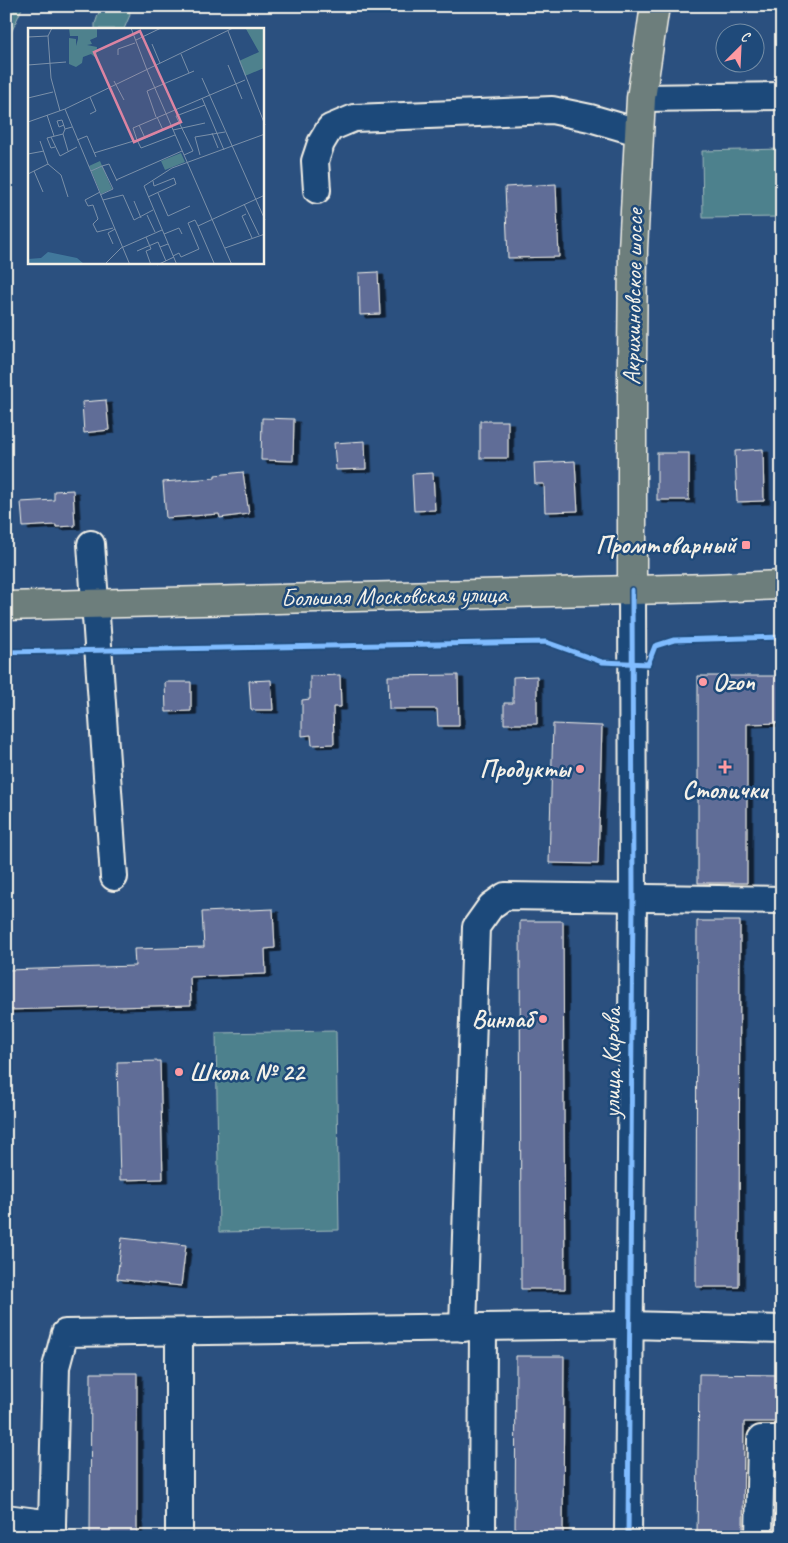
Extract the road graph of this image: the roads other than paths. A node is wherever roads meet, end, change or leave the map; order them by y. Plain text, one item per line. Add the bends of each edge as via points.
1 (655, 6) edge
2 (782, 96) edge
3 (640, 98) junction
4 (638, 132) junction
5 (317, 190) dead end
6 (91, 544) dead end
7 (782, 585) edge
8 (632, 590) junction
9 (96, 604) junction
10 (6, 606) edge
11 (114, 877) dead end
12 (633, 898) junction
13 (782, 900) edge
14 (629, 1325) junction
15 (473, 1328) junction
16 (782, 1328) edge
17 (179, 1332) junction
18 (782, 1439) edge
19 (6, 1518) edge
20 (52, 1530) edge
21 (179, 1537) edge
22 (482, 1537) edge
23 (628, 1537) edge
24 (759, 1537) edge

1 - 3 main road, Акрихиновское шоссе
2 - 3 street
3 - 4 main road, Акрихиновское шоссе
4 - 5 street via 552,110 354,118 330,128 321,142 315,161
4 - 8 main road, Акрихиновское шоссе via 632,306
6 - 9 street
7 - 8 main road, Большая Московская улица
8 - 9 main road, Большая Московская улица
8 - 12 street, улица Кирова
9 - 10 main road, Большая Московская улица
9 - 11 street
12 - 13 street
12 - 14 street, улица Кирова
12 - 15 street via 505,896 491,906 476,927
14 - 15 street
14 - 16 street
14 - 23 street, улица Кирова
15 - 17 street
15 - 22 street
17 - 20 street via 65,1334 56,1367
17 - 21 street
18 - 24 street via 761,1439
19 - 20 street

